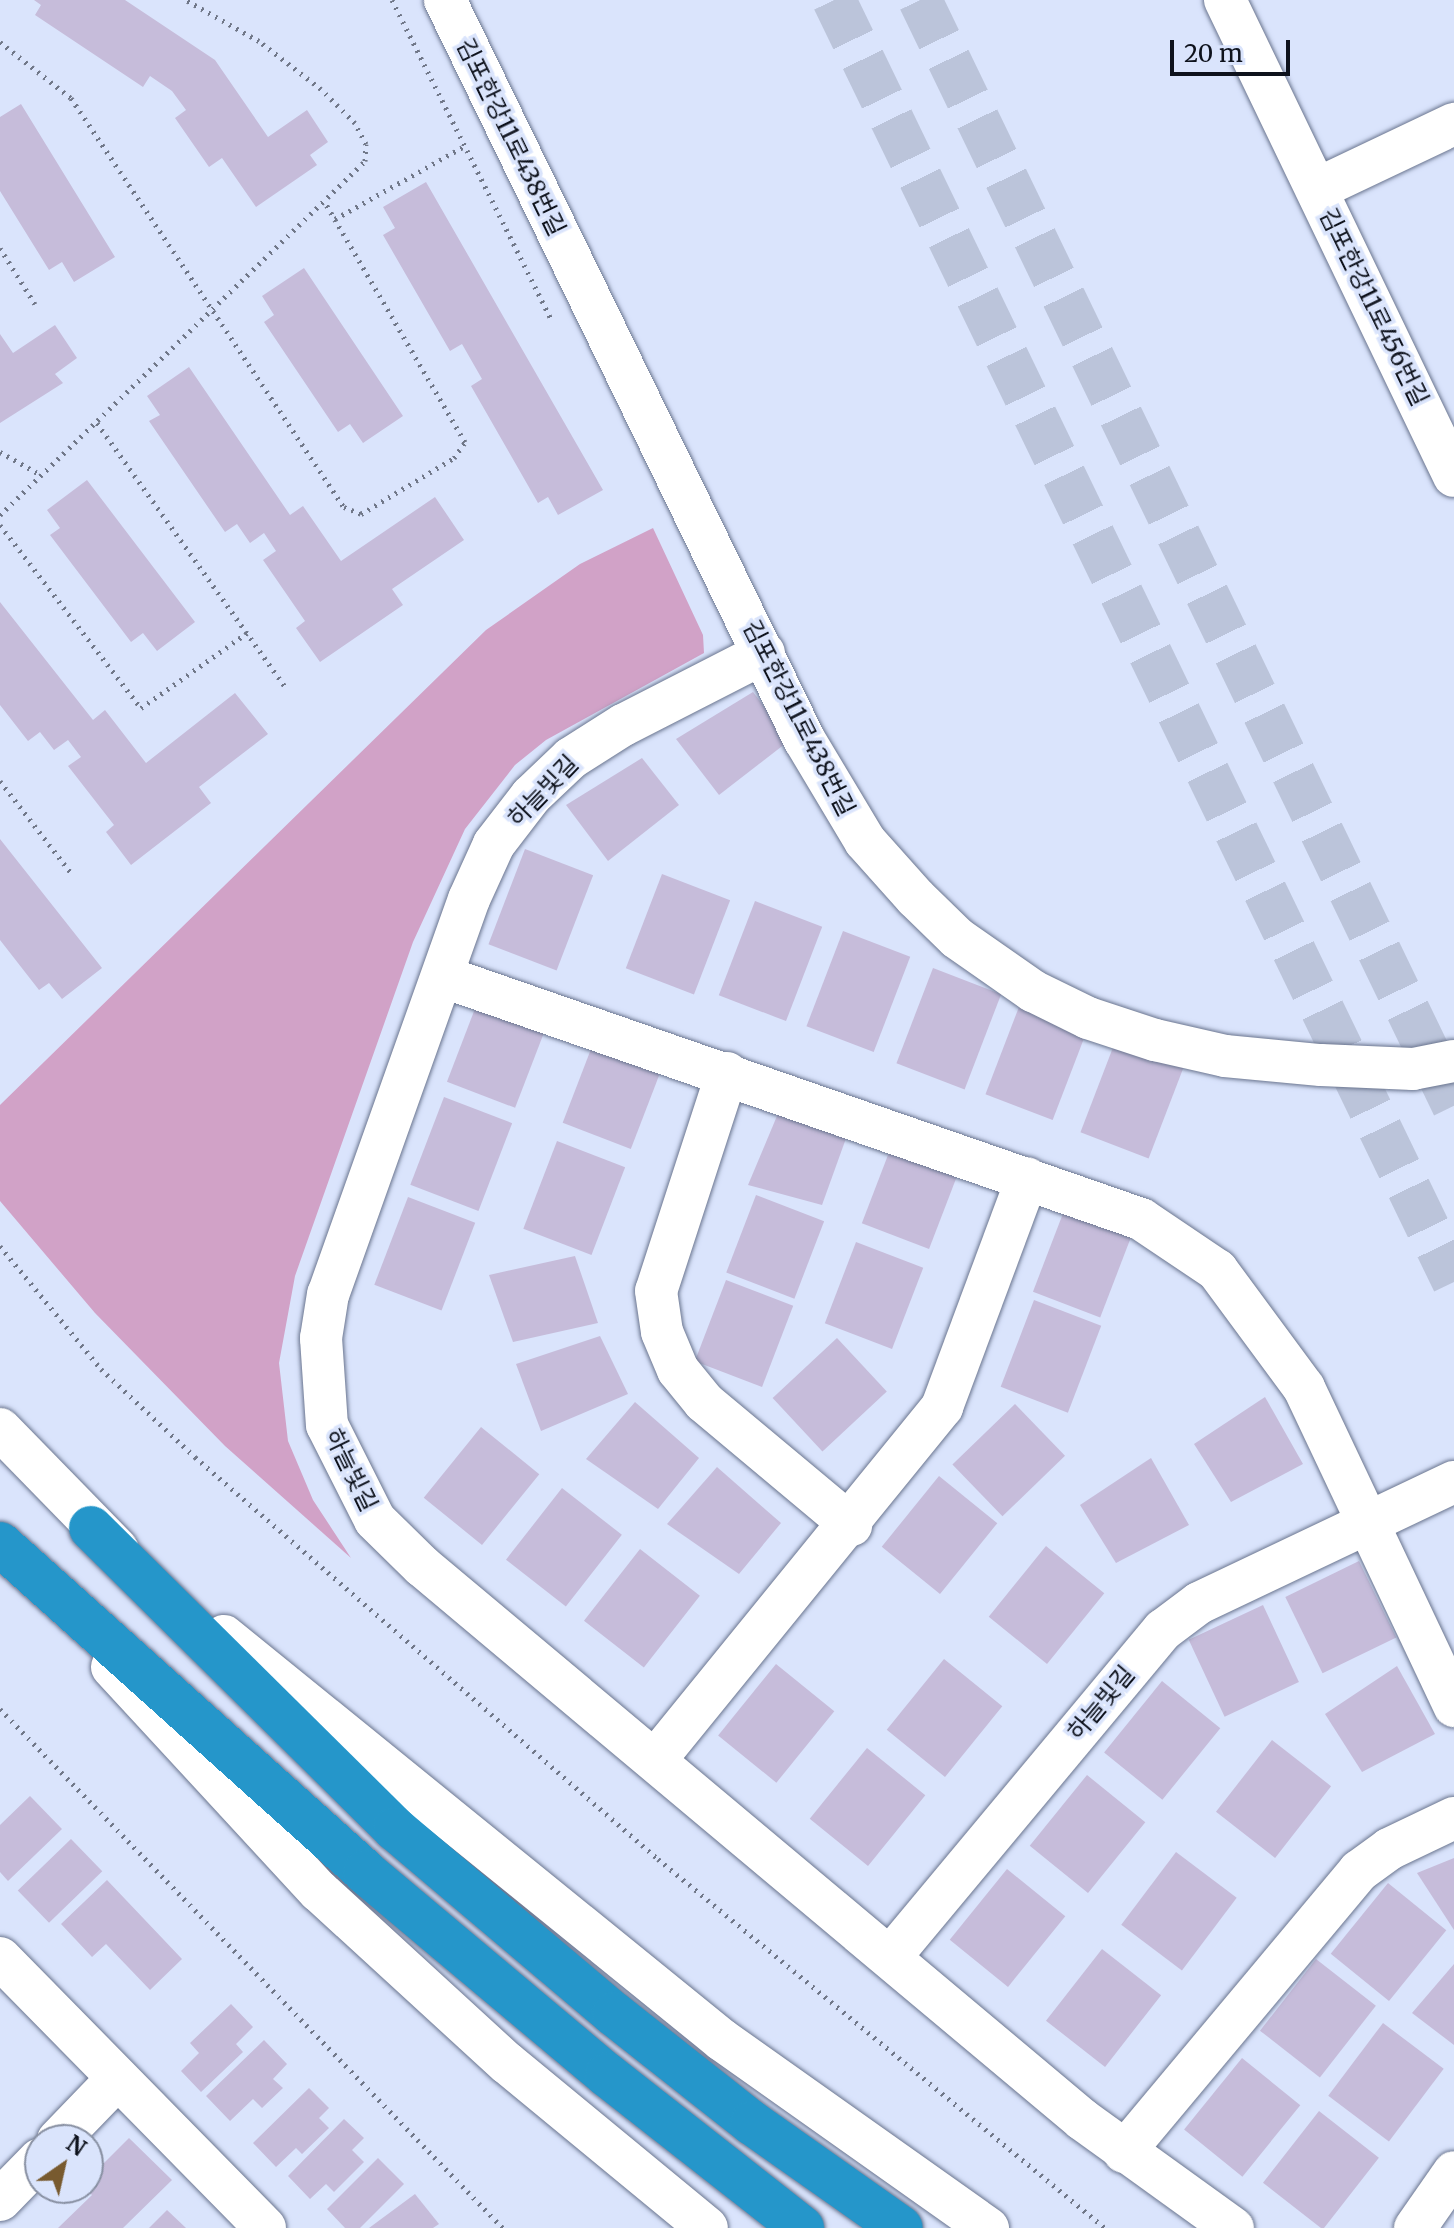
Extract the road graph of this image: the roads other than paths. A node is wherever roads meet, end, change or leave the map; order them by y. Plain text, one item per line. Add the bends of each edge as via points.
1 (445, 0) edge
2 (1225, 0) edge
3 (1454, 124) edge
4 (1317, 189) junction
5 (1454, 476) edge
6 (764, 653) junction
7 (444, 977) junction
8 (1454, 1061) edge
9 (727, 1073) junction
10 (1027, 1178) junction
11 (0, 1429) edge
12 (1454, 1482) edge
13 (1368, 1523) junction
14 (851, 1525) junction
15 (91, 1528) junction
16 (0, 1545) edge
17 (1454, 1706) edge
18 (656, 1759) junction
19 (1454, 1818) edge
20 (892, 1955) junction
21 (0, 1959) edge
22 (117, 2079) junction
23 (73, 2124) edge
24 (1124, 2152) junction
25 (1454, 2172) edge
26 (24, 2175) edge
27 (0, 2200) edge
28 (265, 2228) edge
29 (707, 2228) edge
30 (802, 2228) edge
31 (901, 2228) edge
32 (988, 2228) edge
33 (1233, 2228) edge
34 (1415, 2228) edge

1 - 6 street, 김포한강11로438번길
2 - 4 street
3 - 4 street, 김포한강11로456번길
4 - 5 street, 김포한강11로456번길
6 - 7 street, 하늘빛길 via 623,725 571,758 531,796 494,844 469,899
6 - 8 street, 김포한강11로438번길 via 811,752 865,841 957,938 1033,991 1088,1018 1225,1056 1413,1069
7 - 9 street
7 - 18 street, 하늘빛길 via 328,1294 321,1338 327,1425 375,1520 422,1566
9 - 10 street
9 - 14 street via 656,1291 662,1332 678,1370 704,1402
10 - 13 street via 1141,1219 1217,1270 1304,1388
10 - 14 street via 942,1407
11 - 15 street
12 - 13 street, 하늘빛길
13 - 17 street
13 - 20 street, 하늘빛길 via 1199,1603 1163,1630
14 - 18 street
15 - 31 highway via 395,1829 639,2034 752,2123
15 - 32 street via 722,2040
16 - 29 street via 319,1891 507,2063
16 - 30 highway via 365,1872 607,2075
18 - 20 street, 하늘빛길
19 - 24 street via 1389,1849 1359,1871
20 - 24 street, 하늘빛길
21 - 22 street
22 - 23 street
22 - 28 street
24 - 33 street, 하늘빛길
25 - 34 street
26 - 27 street

